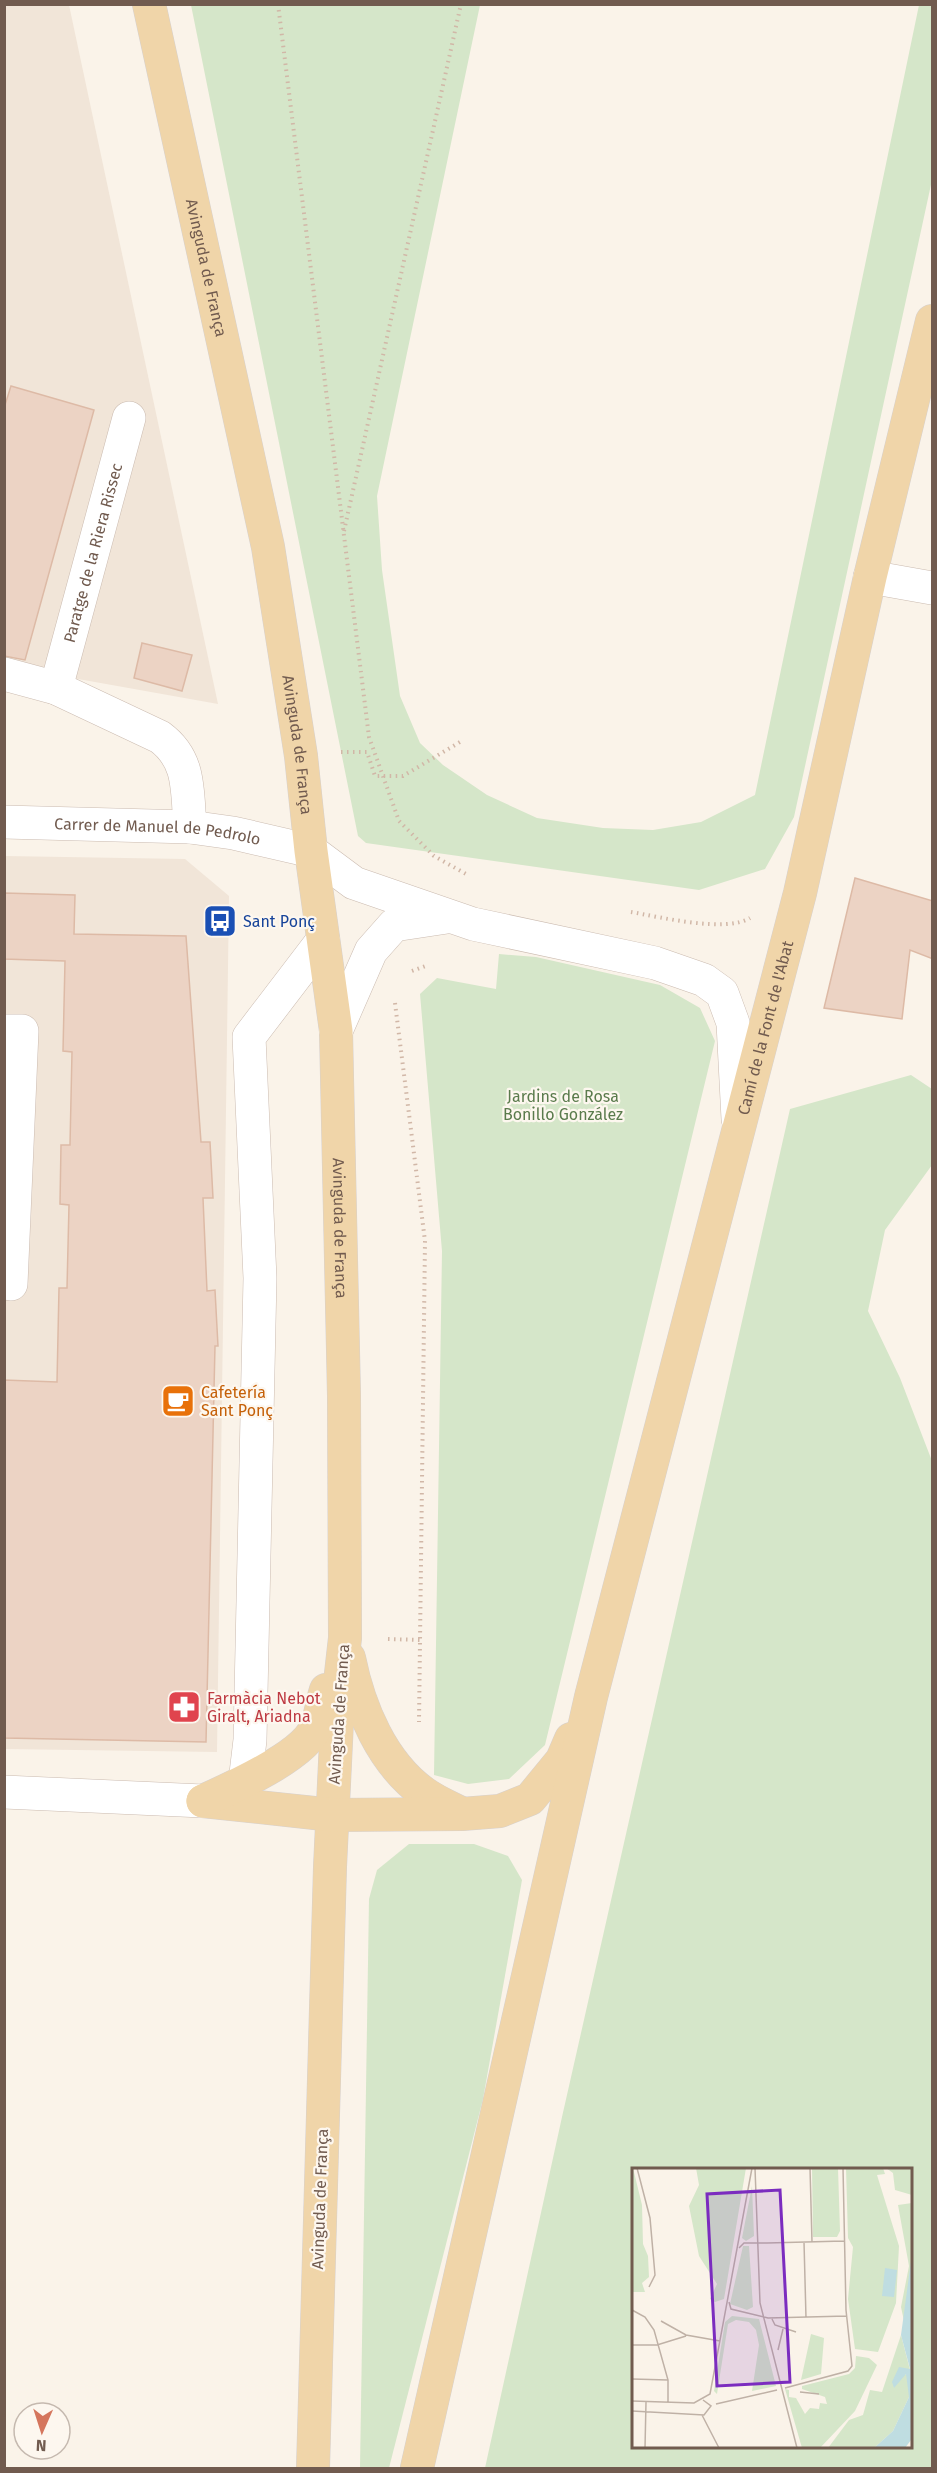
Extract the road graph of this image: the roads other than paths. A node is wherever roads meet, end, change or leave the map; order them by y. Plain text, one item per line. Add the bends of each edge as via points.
1 (149, 4) edge
2 (933, 321) edge
3 (129, 418) dead end
4 (870, 577) junction
5 (933, 588) edge
6 (4, 674) edge
7 (56, 688) junction
8 (4, 822) edge
9 (190, 827) junction
10 (311, 851) junction
11 (452, 917) junction
12 (323, 940) junction
13 (4, 1030) edge
14 (336, 1031) junction
15 (738, 1129) junction
16 (4, 1283) edge
17 (345, 1638) junction
18 (591, 1697) junction
19 (244, 1782) junction
20 (4, 1792) edge
21 (203, 1801) junction
22 (462, 1814) junction
23 (333, 1815) junction
24 (313, 2469) edge
25 (417, 2469) edge

1 - 10 main road, Avinguda de França via 268,547 301,756
2 - 4 main road, Camí de la Font de l'Abat
3 - 7 street, Paratge de la Riera Rissec
4 - 5 street
4 - 15 main road, Camí de la Font de l'Abat via 800,893
6 - 7 street
7 - 9 street via 172,746 185,770
8 - 9 street, Carrer de Manuel de Pedrolo
9 - 10 street, Carrer de Manuel de Pedrolo
10 - 11 street, Camí de la Font de l'Abat via 354,883
10 - 12 main road, Avinguda de França
11 - 14 street, Camí de la Font de l'Abat via 394,925 371,951
11 - 15 street, Camí de la Font de l'Abat via 655,963 704,980 722,993 733,1023
12 - 14 main road, Avinguda de França
12 - 19 street via 249,1037 260,1278 250,1740
13 - 16 street via 22,1031 11,1284
14 - 17 main road, Avinguda de França
15 - 18 main road
17 - 19 main road via 316,1728 291,1755
17 - 22 main road via 353,1678 371,1728 400,1773 425,1794
17 - 23 main road, Avinguda de França
18 - 22 main road via 562,1760 530,1799 500,1811
18 - 25 main road
19 - 21 main road
20 - 21 street
21 - 23 main road
22 - 23 main road
23 - 24 main road, Avinguda de França

